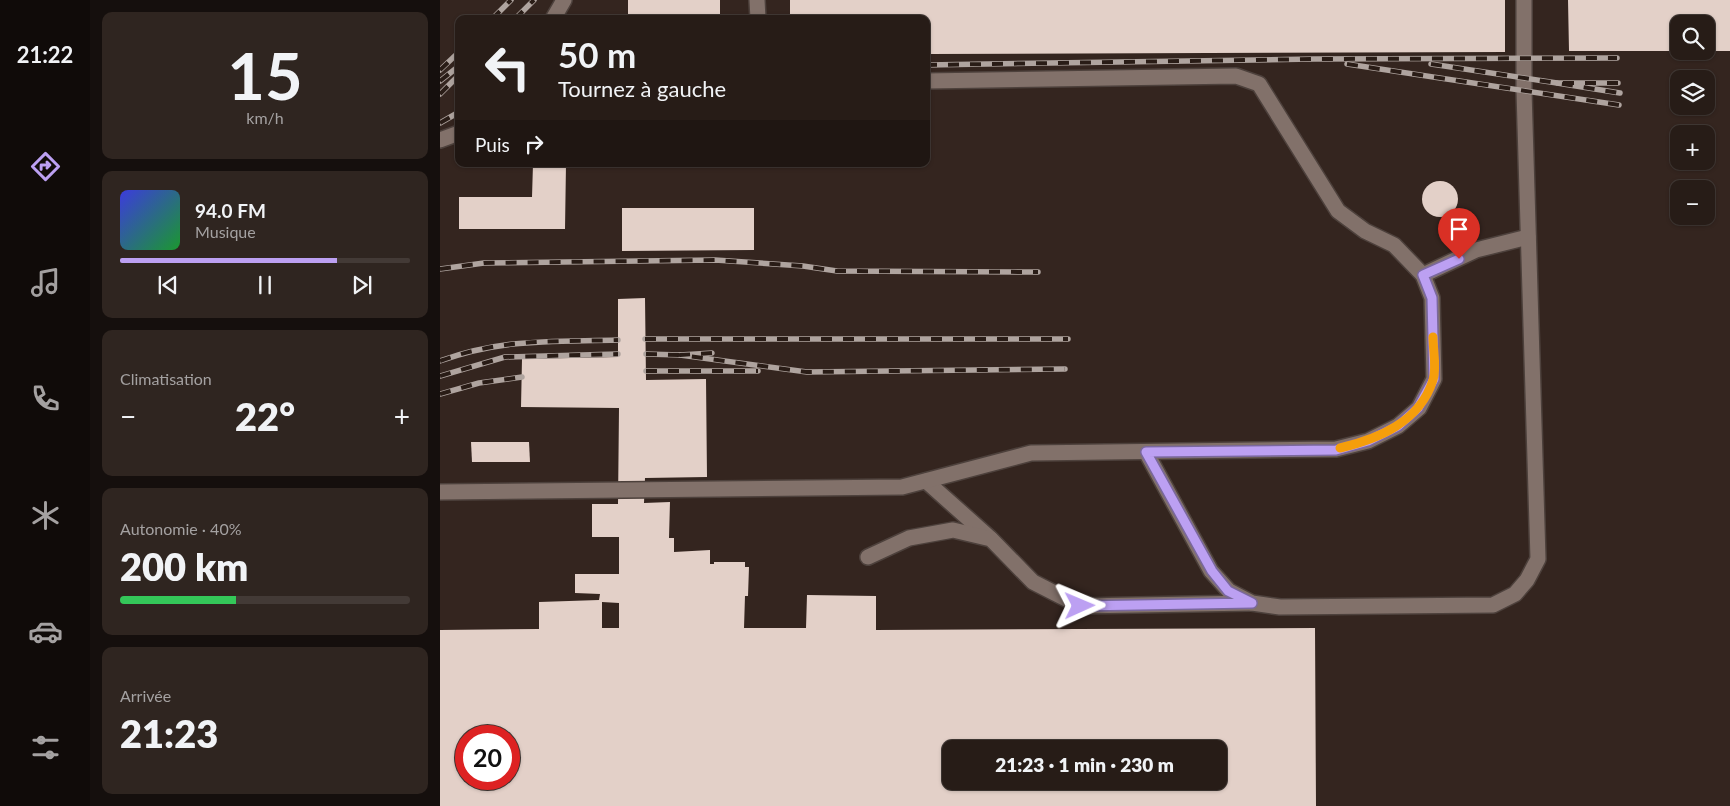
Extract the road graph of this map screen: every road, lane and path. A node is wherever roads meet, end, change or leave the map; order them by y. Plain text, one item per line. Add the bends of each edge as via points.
1 (564, 0) edge
2 (758, 0) edge
3 (1524, 0) edge
4 (555, 15) edge
5 (758, 15) edge
6 (930, 81) edge
7 (455, 134) edge
8 (440, 140) edge
9 (1528, 237) junction
10 (1423, 275) junction
11 (1146, 452) junction
12 (926, 481) junction
13 (440, 492) edge
14 (991, 539) junction
15 (868, 557) dead end
16 (1252, 603) junction

1 - 4 lane
2 - 5 lane
3 - 9 lane
6 - 10 lane via 1236,76 1259,84 1338,211 1365,231 1394,245
7 - 8 lane
9 - 10 lane via 1476,250
9 - 16 lane via 1538,559 1527,580 1515,594 1493,605 1280,607
10 - 11 lane via 1432,298 1434,379 1418,408 1398,426 1368,441 1336,450
11 - 12 lane via 1031,453
11 - 16 lane via 1212,571 1228,591
12 - 13 lane via 902,487
12 - 14 lane
14 - 15 lane via 953,530 909,538
14 - 16 lane via 1033,582 1080,606

